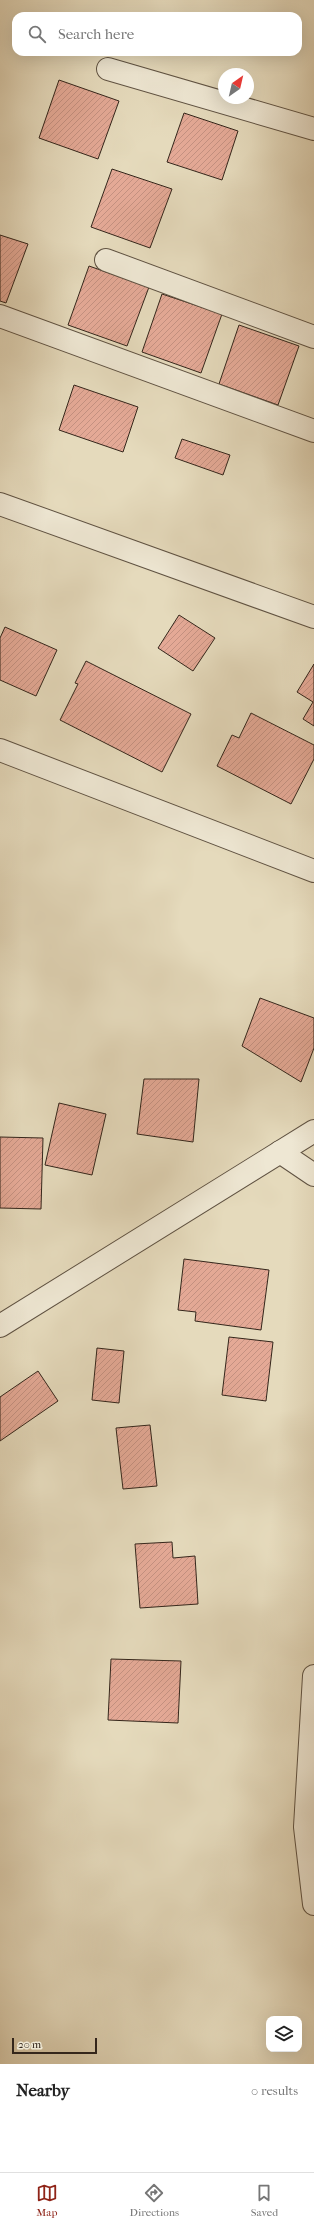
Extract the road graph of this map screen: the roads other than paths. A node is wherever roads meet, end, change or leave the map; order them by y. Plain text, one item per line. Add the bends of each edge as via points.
1 (108, 69) dead end
2 (314, 129) edge
3 (106, 260) dead end
4 (0, 316) edge
5 (314, 337) edge
6 (314, 431) edge
7 (0, 504) edge
8 (314, 617) edge
9 (0, 750) edge
10 (314, 871) edge
11 (314, 1131) edge
12 (280, 1152) junction
13 (310, 1173) edge
14 (0, 1326) edge
15 (314, 1676) edge
16 (314, 1904) edge

1 - 2 street
3 - 5 street
4 - 6 street
7 - 8 street
9 - 10 street
11 - 12 street
12 - 13 street
12 - 14 street
15 - 16 street via 305,1826

